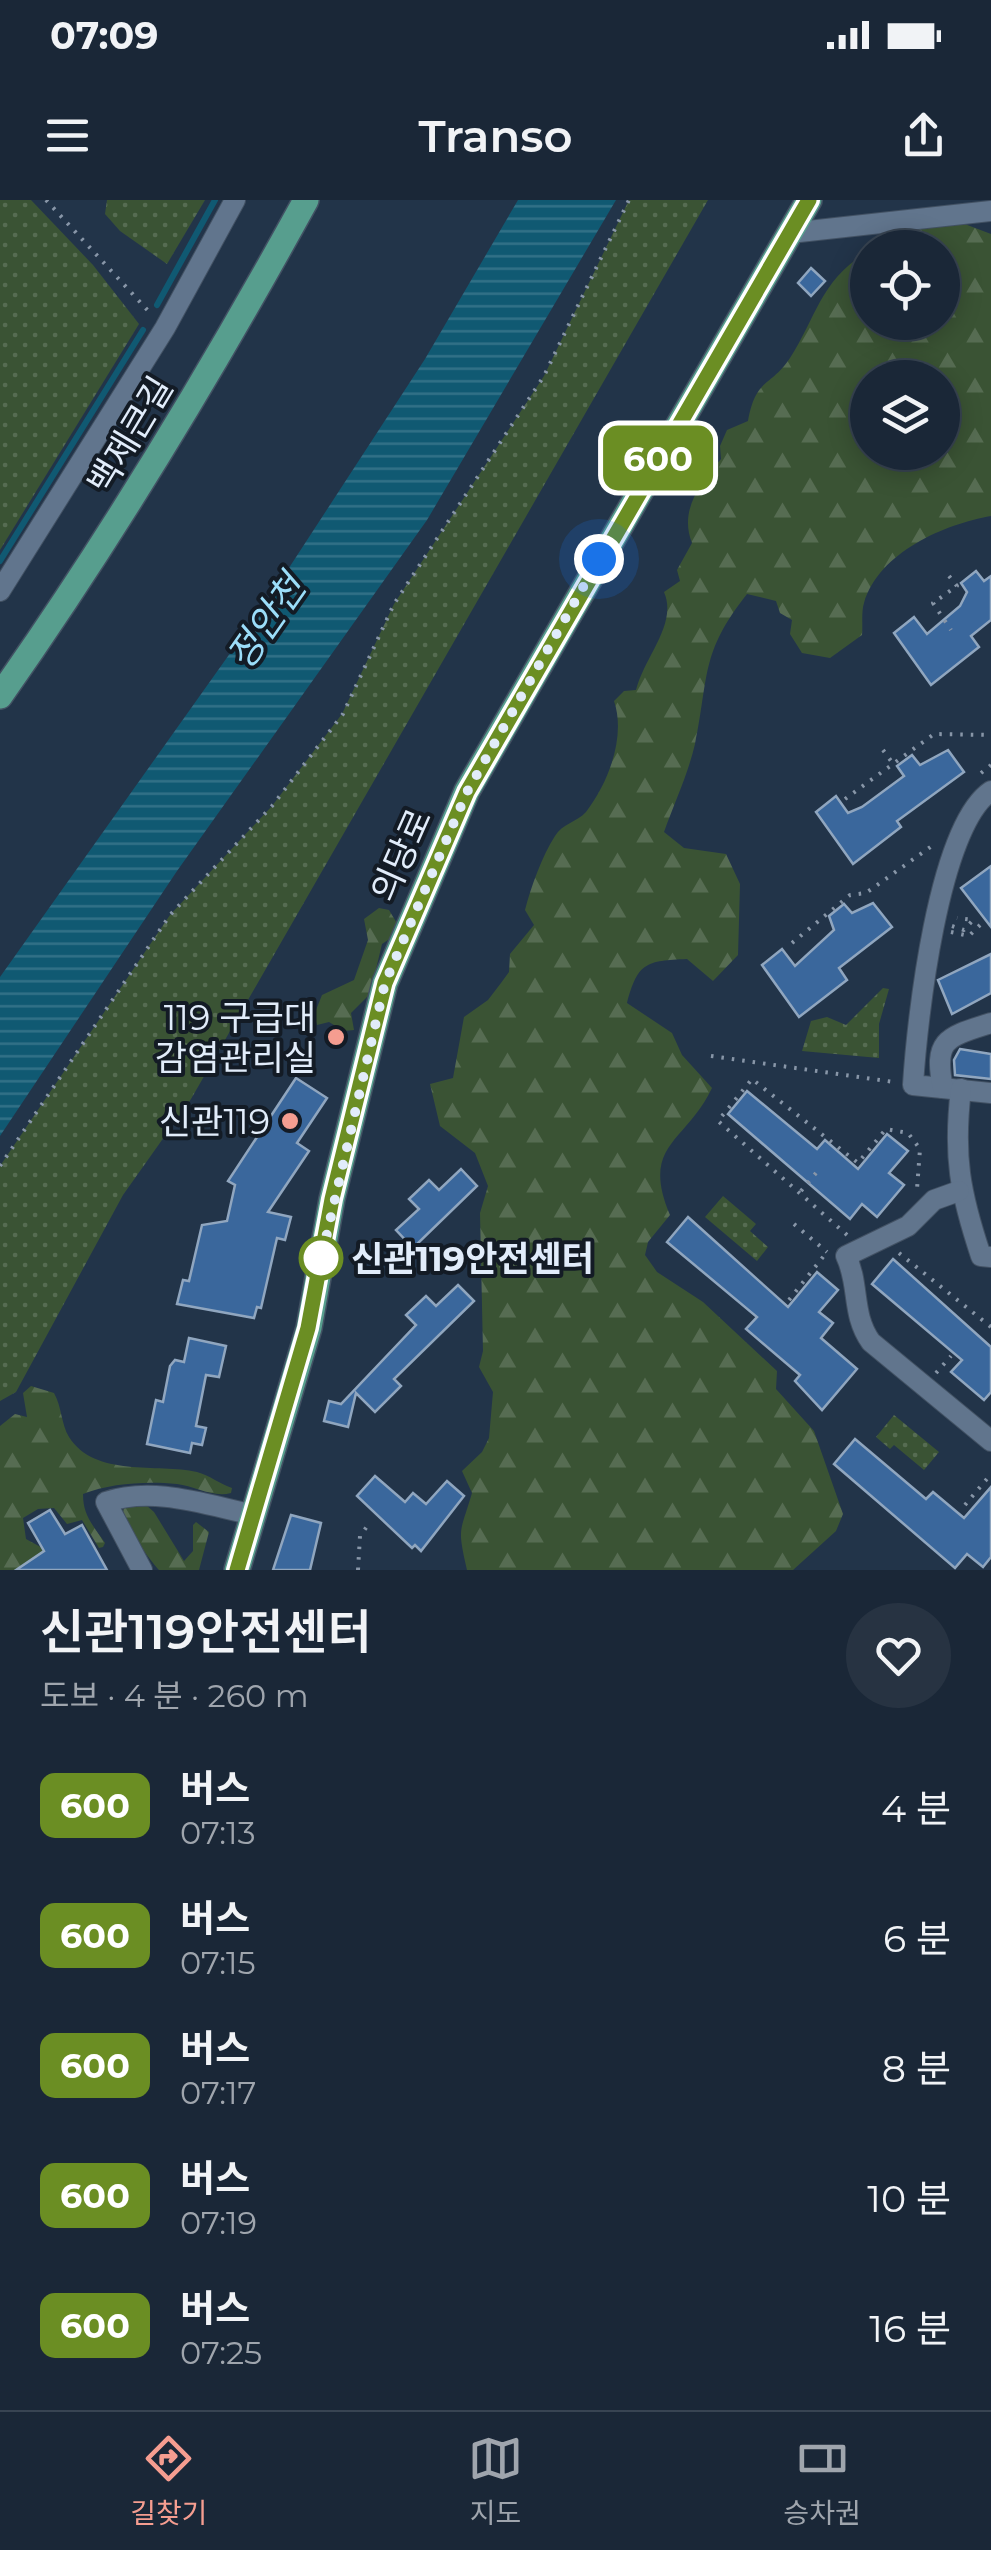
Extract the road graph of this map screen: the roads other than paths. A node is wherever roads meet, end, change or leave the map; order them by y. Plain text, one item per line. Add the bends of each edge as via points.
1 (235, 200) edge
2 (306, 200) edge
3 (809, 200) edge
4 (991, 211) edge
5 (790, 232) junction
6 (0, 591) edge
7 (0, 696) edge
8 (991, 791) edge
9 (991, 1023) edge
10 (952, 1089) junction
11 (991, 1093) edge
12 (959, 1190) junction
13 (991, 1257) edge
14 (991, 1441) edge
15 (255, 1516) junction
16 (142, 1570) edge
17 (237, 1570) edge

1 - 6 street via 165,328
2 - 7 main road, 백제큰길 via 144,481
3 - 5 main road, 의당로
4 - 5 street
5 - 15 main road, 의당로 via 467,792 426,879 385,983 308,1328
8 - 10 street via 974,802 958,838 932,930 916,1028 913,1085
9 - 10 street via 942,1043 938,1052
10 - 11 street
10 - 12 street
12 - 13 street via 981,1256
12 - 14 street via 934,1200 908,1226 846,1256 854,1272 858,1325 871,1342
15 - 16 street via 158,1496 130,1494 106,1502
15 - 17 main road, 의당로

